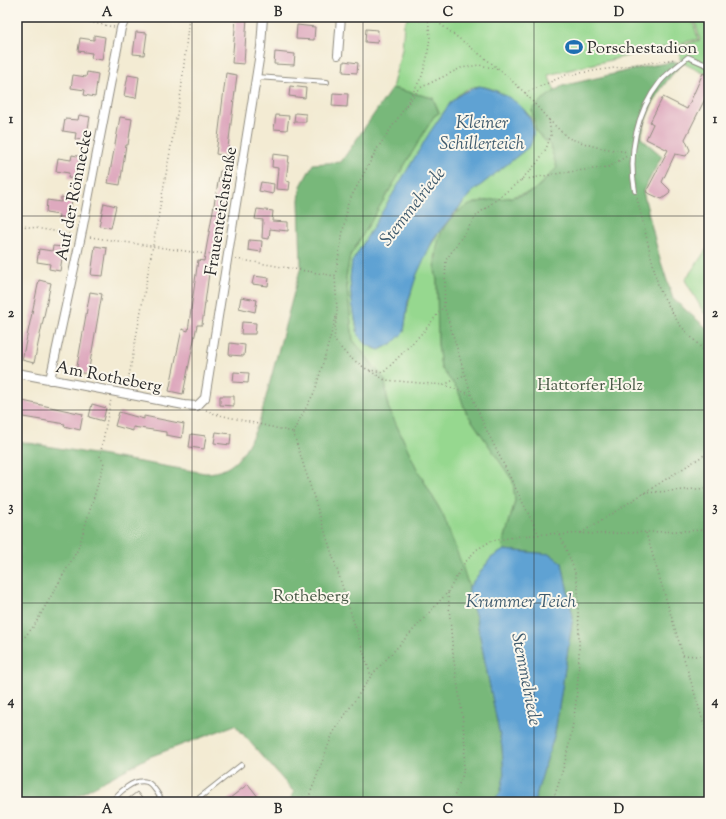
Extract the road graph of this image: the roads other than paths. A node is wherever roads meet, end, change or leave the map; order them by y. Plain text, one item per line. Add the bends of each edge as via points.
1 (126, 17) edge
2 (263, 17) edge
3 (341, 17) edge
4 (338, 55) dead end
5 (709, 66) edge
6 (256, 77) junction
7 (327, 82) dead end
8 (636, 191) road end
9 (17, 373) edge
10 (50, 380) junction
11 (197, 406) joint
12 (241, 765) dead end
13 (112, 802) edge
14 (163, 802) edge
15 (194, 802) edge

1 - 10 street, Auf der Rönnecke via 121,28
2 - 6 street, Frauenteichstraße
3 - 4 street
5 - 8 lane via 688,57 660,82 641,115 632,153 632,175
6 - 7 lane
6 - 11 street, Frauenteichstraße via 205,398
9 - 10 street, Am Rotheberg
10 - 11 street, Am Rotheberg
12 - 15 lane
13 - 14 lane via 132,784 142,782 152,786

